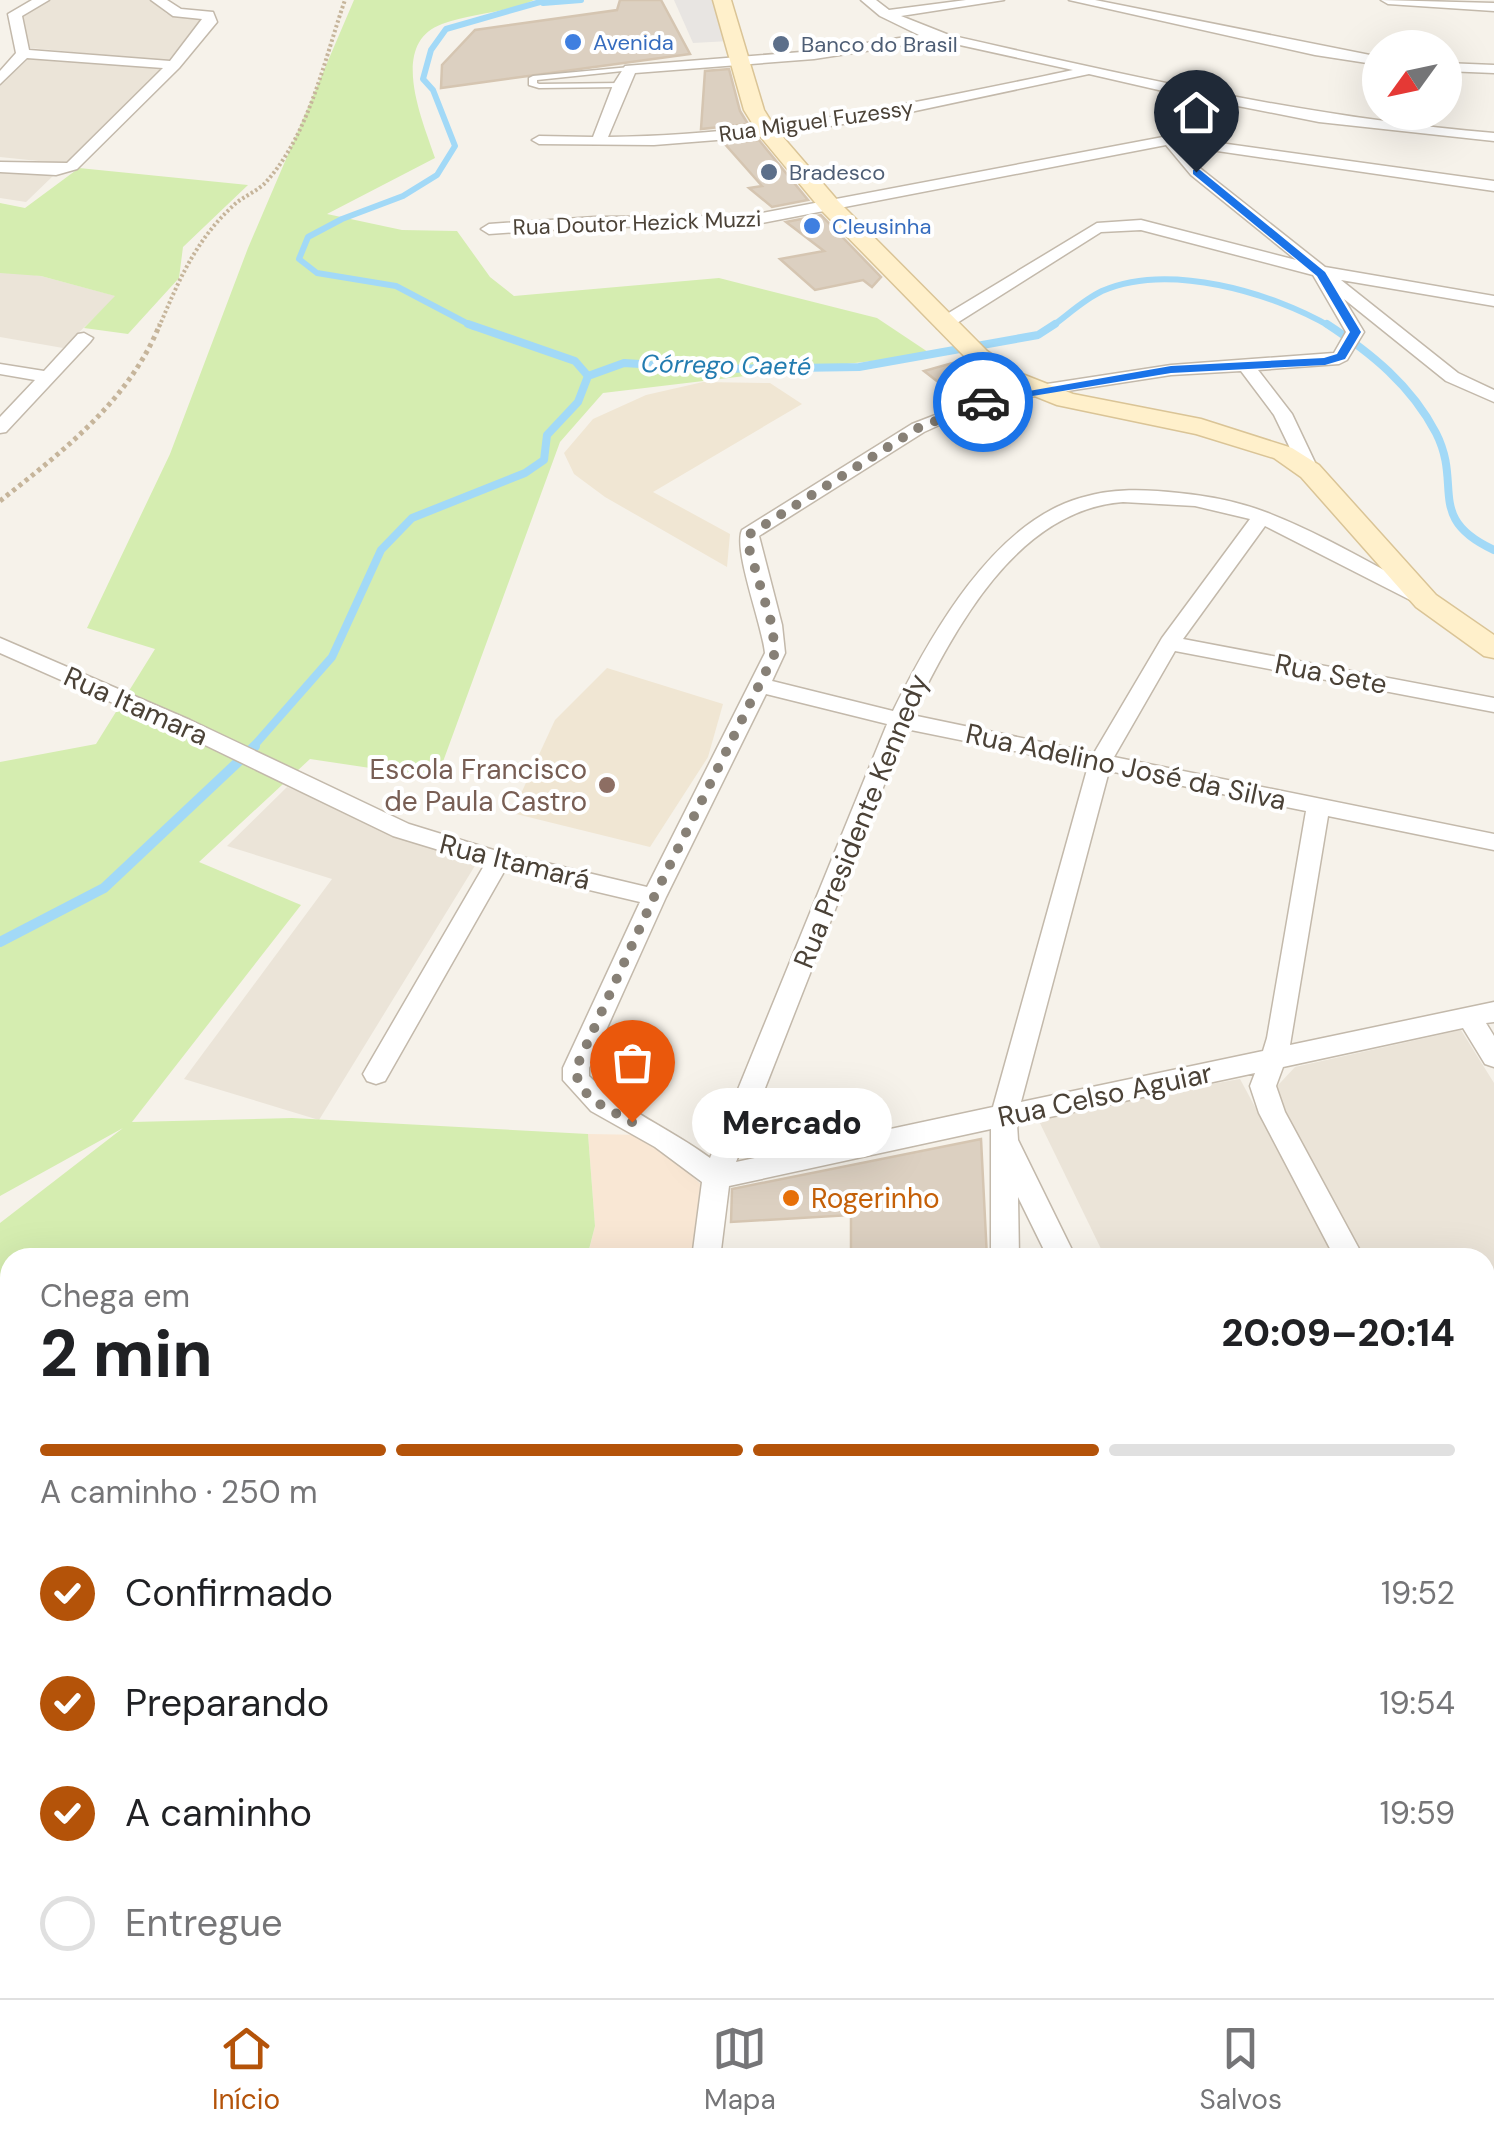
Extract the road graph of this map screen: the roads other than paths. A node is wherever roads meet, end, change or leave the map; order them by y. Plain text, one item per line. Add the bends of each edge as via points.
1 (42, 0) edge
2 (158, 0) edge
3 (722, 0) edge
4 (868, 0) edge
5 (996, 0) edge
6 (1076, 0) edge
7 (1388, 0) edge
8 (1494, 7) edge
9 (8, 11) edge
10 (890, 14) junction
11 (936, 36) junction
12 (24, 54) junction
13 (1362, 58) edge
14 (739, 62) junction
15 (174, 65) junction
16 (1462, 68) edge
17 (630, 69) junction
18 (1494, 69) edge
19 (1090, 70) junction
20 (603, 71) junction
21 (0, 80) edge
22 (600, 85) junction
23 (620, 85) junction
24 (1170, 90) junction
25 (767, 132) junction
26 (1494, 137) edge
27 (539, 140) dead end
28 (1170, 140) junction
29 (599, 141) junction
30 (0, 167) edge
31 (1494, 186) edge
32 (831, 207) junction
33 (489, 229) dead end
34 (1320, 273) junction
35 (1494, 301) edge
36 (946, 326) junction
37 (84, 338) dead end
38 (1244, 363) junction
39 (0, 369) edge
40 (49, 377) junction
41 (1038, 391) junction
42 (1494, 397) edge
43 (0, 428) edge
44 (1310, 471) junction
45 (1262, 518) junction
46 (1426, 601) junction
47 (1169, 643) junction
48 (0, 646) edge
49 (1494, 649) edge
50 (759, 685) junction
51 (1494, 705) edge
52 (898, 720) junction
53 (1100, 762) junction
54 (270, 769) joint
55 (1318, 806) junction
56 (1494, 842) edge
57 (499, 860) junction
58 (654, 897) junction
59 (1481, 1014) edge
60 (1494, 1057) edge
61 (1274, 1060) junction
62 (376, 1074) dead end
63 (1005, 1129) junction
64 (716, 1176) junction
65 (707, 1248) edge
66 (1005, 1248) edge
67 (1058, 1248) edge
68 (1345, 1248) edge

1 - 9 street
2 - 15 street via 178,13 212,18
3 - 14 main road
4 - 10 street
5 - 10 street
6 - 13 street
7 - 8 street
9 - 12 street
10 - 11 street
11 - 14 street
11 - 19 street
12 - 15 street
12 - 21 street
14 - 17 street
14 - 25 main road
15 - 30 street via 72,166
16 - 18 street
17 - 20 lane
17 - 23 street
19 - 24 street
19 - 25 street, Rua Miguel Fuzessy
20 - 22 lane
20 - 22 lane via 533,78 539,86
22 - 23 lane
23 - 29 street
24 - 26 street via 1367,127
24 - 28 street
25 - 29 street, Rua Miguel Fuzessy
25 - 32 main road
27 - 29 street, Rua Miguel Fuzessy
28 - 31 street, Rua Doutor Hezick Muzzi
28 - 32 street, Rua Doutor Hezick Muzzi
28 - 34 street via 1196,172
32 - 33 street, Rua Doutor Hezick Muzzi via 746,220
32 - 36 main road
34 - 35 street
34 - 36 street via 1119,224 1084,236
34 - 38 street via 1355,335 1341,356
34 - 42 street via 1452,377
36 - 41 main road via 978,356
37 - 40 street
38 - 41 street
38 - 44 street via 1283,414
39 - 40 street
40 - 43 street
41 - 44 main road via 1249,440
41 - 50 street via 962,408 918,428 750,534 776,642
44 - 46 main road
45 - 46 street, Rua Presidente Kennedy
45 - 47 street
45 - 52 street, Rua Presidente Kennedy via 1195,501 1123,495 1073,506 1041,524 956,616
46 - 49 main road
47 - 51 street, Rua Sete
47 - 53 street
48 - 54 street, Rua Itamara
50 - 52 street, Rua Adelino José da Silva
50 - 58 street
52 - 53 street, Rua Adelino José da Silva
52 - 64 street, Rua Presidente Kennedy
53 - 55 street, Rua Adelino José da Silva
53 - 63 street
54 - 57 street, Rua Itamará via 401,830
55 - 56 street, Rua Adelino José da Silva
55 - 61 street
57 - 58 street, Rua Itamará
57 - 62 street
58 - 64 street via 576,1080 600,1104
59 - 60 street
59 - 61 street, Rua Celso Aguiar
61 - 63 street, Rua Celso Aguiar
61 - 68 street via 1264,1096
63 - 64 street, Rua Celso Aguiar
63 - 66 street
63 - 67 street
64 - 65 street, Rua Presidente Kennedy

